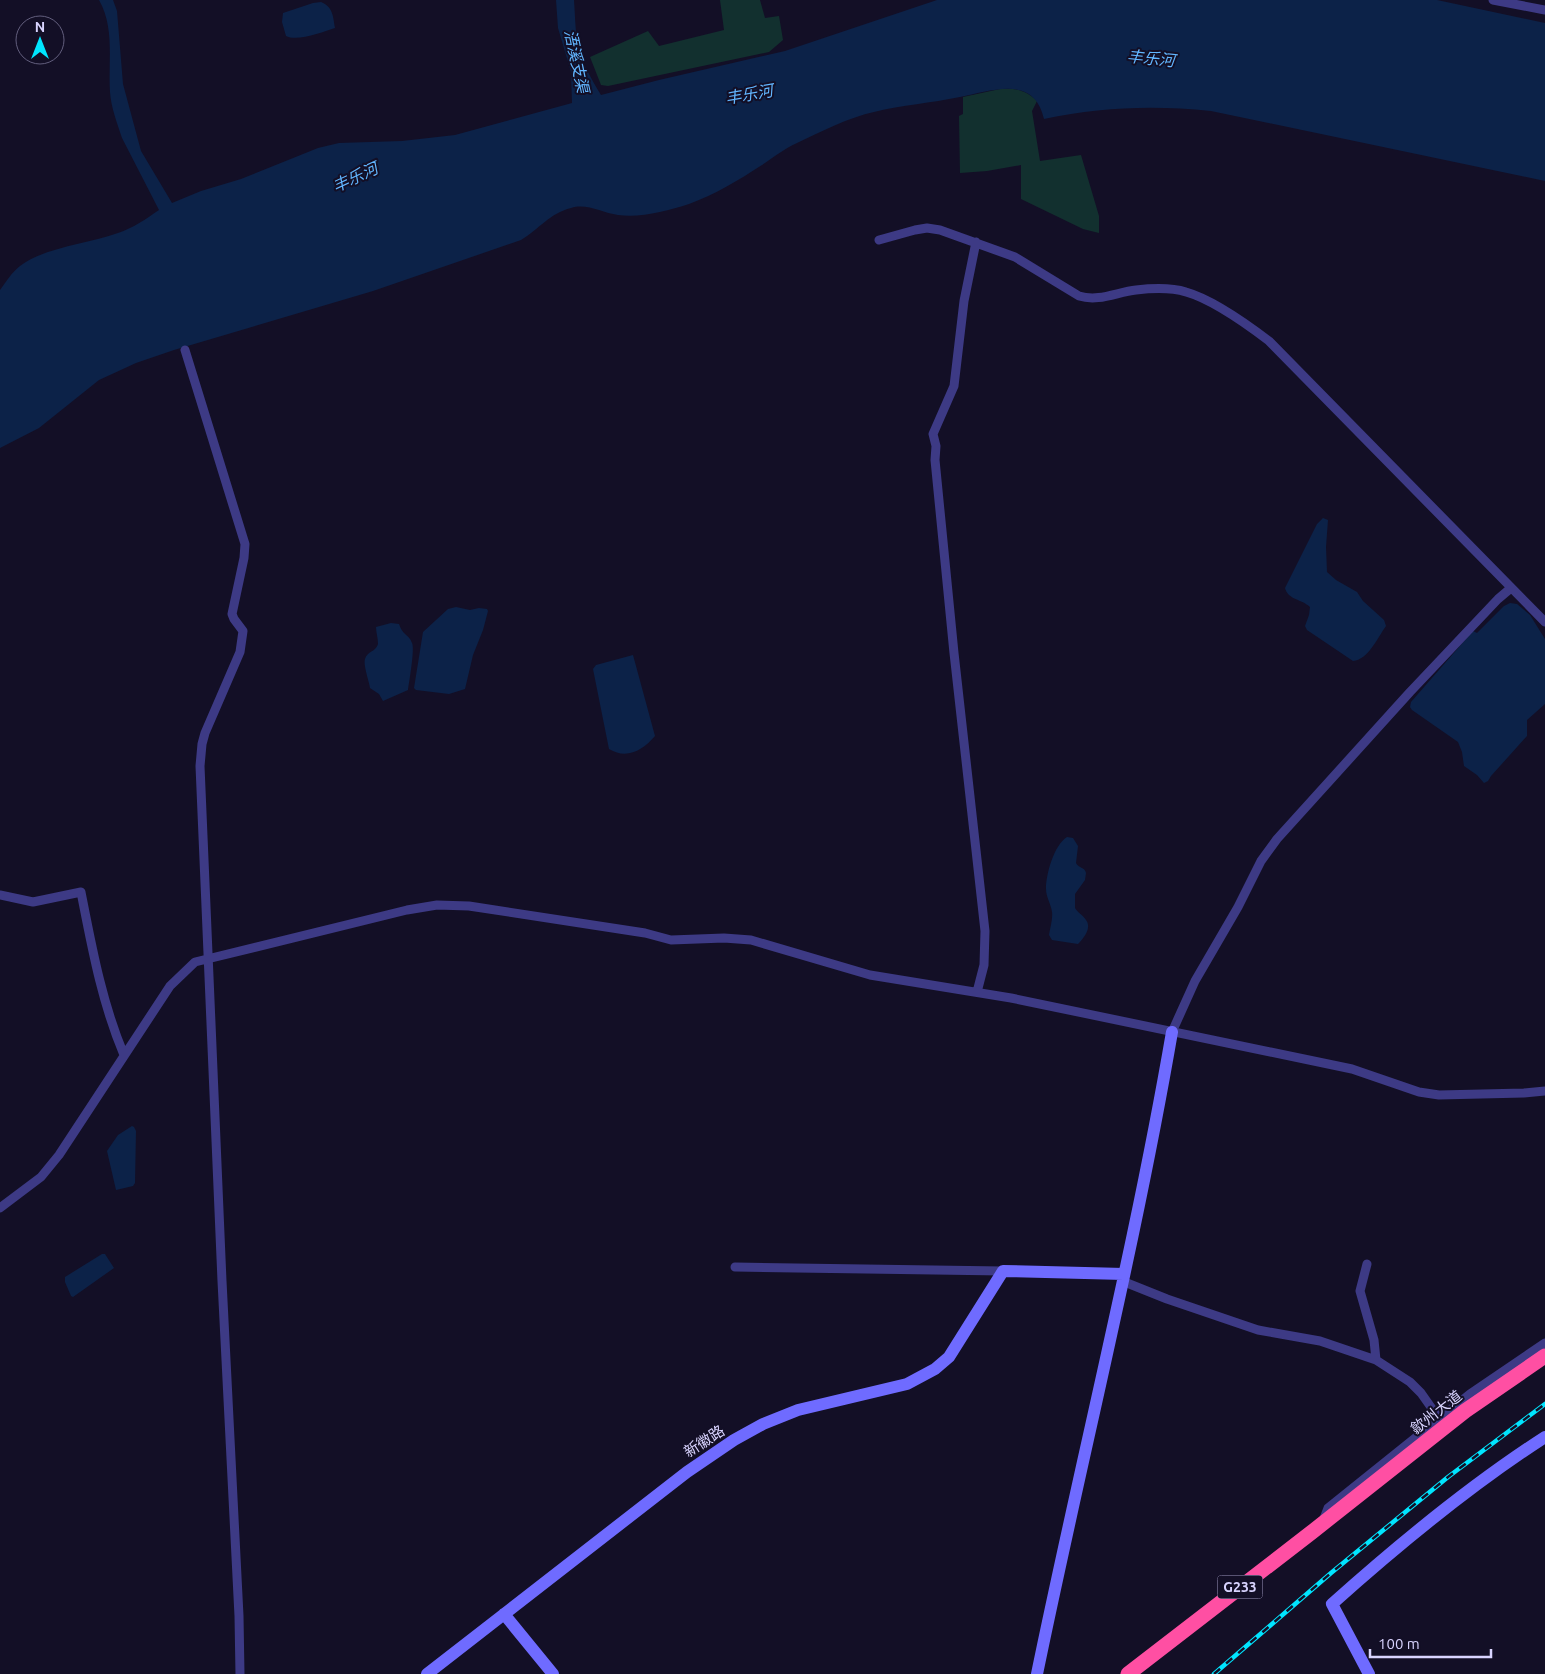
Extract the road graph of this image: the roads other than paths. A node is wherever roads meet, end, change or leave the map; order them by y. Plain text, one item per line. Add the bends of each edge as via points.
1 (1493, 0) edge
2 (1545, 10) edge
3 (879, 240) dead end
4 (976, 242) junction
5 (185, 350) dead end
6 (1512, 588) junction
7 (1545, 622) edge
8 (0, 895) edge
9 (208, 958) junction
10 (977, 992) junction
11 (1172, 1032) junction
12 (124, 1055) junction
13 (1545, 1090) edge
14 (0, 1208) edge
15 (1367, 1264) dead end
16 (735, 1267) dead end
17 (1003, 1271) junction
18 (1123, 1278) junction
19 (1545, 1343) edge
20 (1545, 1356) edge
21 (1376, 1360) junction
22 (1545, 1368) edge
23 (1442, 1422) junction
24 (1545, 1437) edge
25 (1545, 1447) edge
26 (1356, 1504) junction
27 (1322, 1524) junction
28 (1339, 1606) junction
29 (504, 1614) junction
30 (240, 1674) edge
31 (427, 1674) edge
32 (553, 1674) edge
33 (1037, 1674) edge
34 (1128, 1674) edge
35 (1144, 1674) edge
36 (1369, 1674) edge
37 (1378, 1674) edge

1 - 2 street
3 - 4 street via 927,228
4 - 6 street via 1015,257 1079,296 1096,298 1150,288 1171,289 1188,292 1239,320 1269,341
4 - 10 street via 964,301 954,386 933,434 985,931 984,965
5 - 9 street via 245,544 232,614 242,631 241,649 205,732 200,755
6 - 7 street
6 - 11 street via 1424,678 1273,844 1195,982
8 - 12 street via 33,902 81,892 98,978
9 - 10 street via 417,908 458,905 646,933 672,940 752,940 870,975
9 - 12 street via 195,962 177,979
9 - 30 street
10 - 11 street
11 - 13 street via 1352,1069 1424,1093
11 - 18 street
12 - 14 street via 60,1155 41,1177
15 - 21 street via 1360,1291 1374,1340
16 - 17 street
17 - 18 street
17 - 29 street, 新徽路 via 949,1357 935,1369 907,1384 798,1410 734,1440 687,1472
18 - 21 street via 1167,1299 1258,1330 1320,1341
18 - 33 street
19 - 23 street via 1495,1375
20 - 23 highway, 歙州大道 / G233
21 - 23 street via 1410,1382
22 - 26 highway, 歙州大道 / G233
23 - 26 highway, 歙州大道 / G233
23 - 27 street via 1328,1508
24 - 28 street via 1423,1526
25 - 28 street via 1428,1532
26 - 27 highway, G233
26 - 35 highway, G233
27 - 34 highway, G233
28 - 36 street
28 - 37 street
29 - 31 street, 新徽路
29 - 32 street

